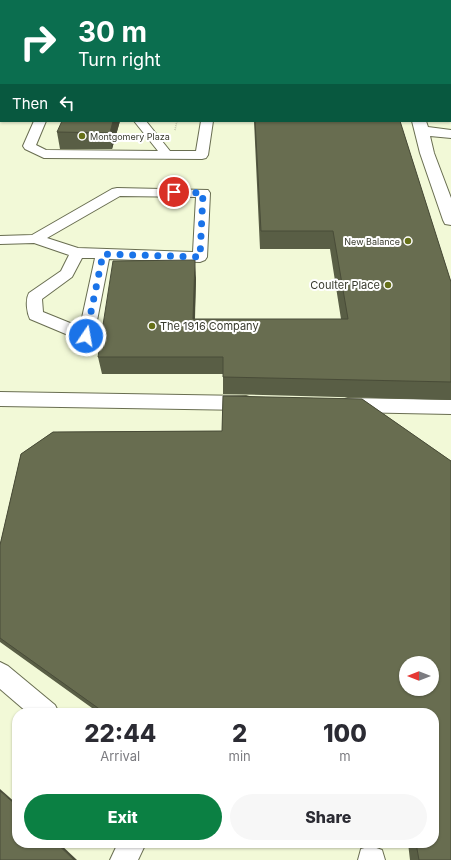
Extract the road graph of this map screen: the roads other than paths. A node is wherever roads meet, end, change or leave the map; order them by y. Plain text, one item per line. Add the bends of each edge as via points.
1 (40, 122) edge
2 (141, 122) edge
3 (207, 122) edge
4 (420, 126) edge
5 (451, 134) edge
6 (167, 155) junction
7 (451, 220) edge
8 (35, 239) junction
9 (0, 240) edge
10 (77, 253) junction
11 (103, 254) junction
12 (0, 399) edge
13 (261, 404) edge
14 (332, 405) edge
15 (451, 407) edge
16 (0, 674) edge
17 (41, 708) edge
18 (130, 848) edge
19 (123, 860) edge

1 - 6 lane via 29,146 44,154
2 - 6 lane
3 - 6 lane via 202,155
4 - 5 street
4 - 7 street
8 - 9 lane
8 - 10 lane
8 - 11 lane via 117,192 203,193 200,257
10 - 11 lane
10 - 11 lane via 67,274 34,297 36,315 86,336
12 - 13 lane
14 - 15 lane
16 - 17 lane
18 - 19 lane

